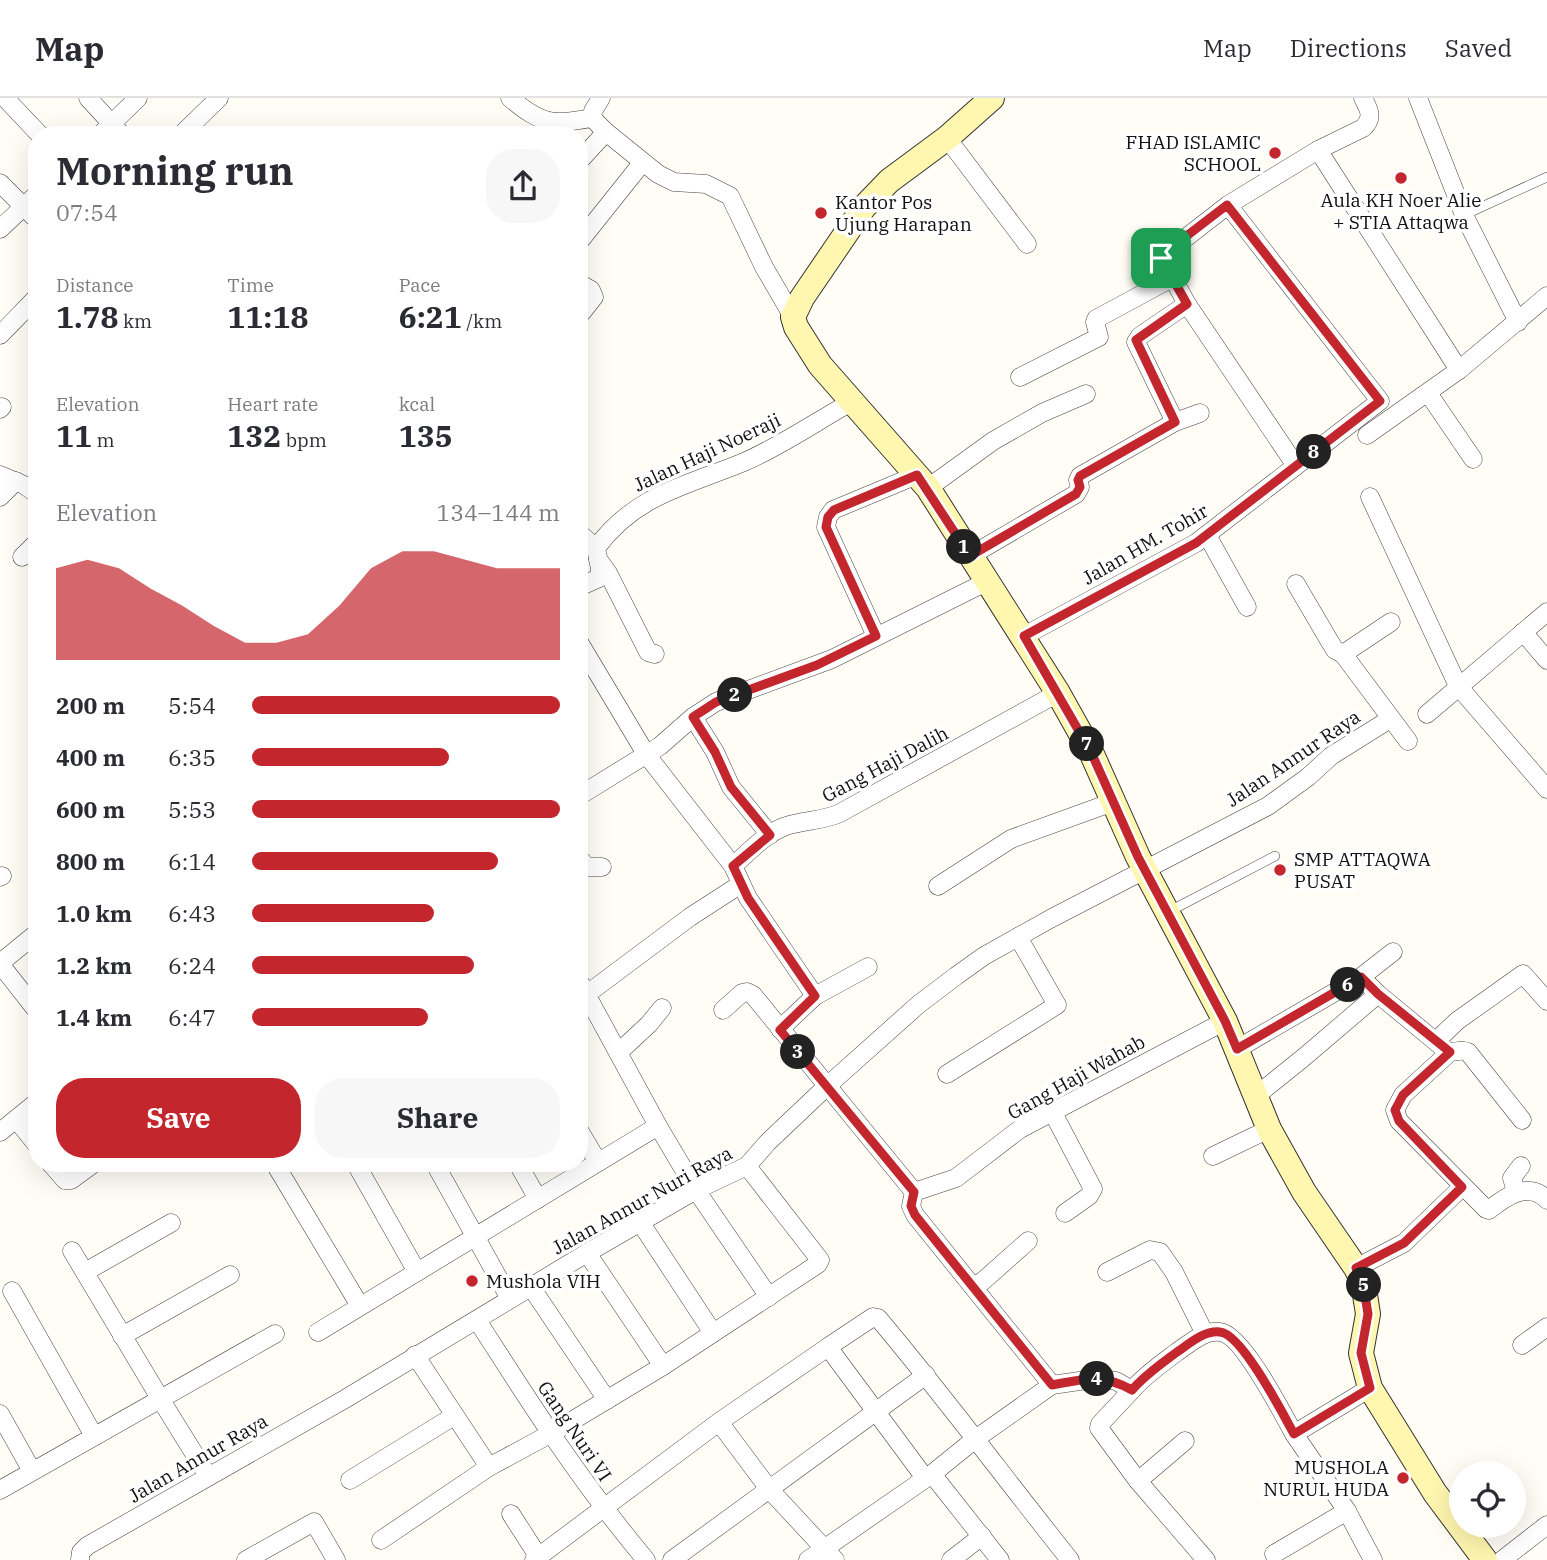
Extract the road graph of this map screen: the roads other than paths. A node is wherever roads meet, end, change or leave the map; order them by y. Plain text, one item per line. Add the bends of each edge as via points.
1 (5, 98) edge
2 (88, 98) edge
3 (138, 98) edge
4 (219, 98) edge
5 (510, 98) edge
6 (601, 98) edge
7 (992, 98) edge
8 (1363, 98) edge
9 (1418, 98) edge
10 (592, 118) junction
11 (31, 126) edge
12 (108, 126) edge
13 (116, 126) edge
14 (190, 126) edge
15 (606, 132) junction
16 (947, 138) junction
17 (1318, 150) junction
18 (588, 152) edge
19 (642, 163) junction
20 (1547, 177) edge
21 (0, 183) edge
22 (28, 202) edge
23 (1227, 205) junction
24 (23, 207) junction
25 (28, 212) edge
26 (1464, 215) junction
27 (0, 229) edge
28 (588, 231) edge
29 (1027, 244) dead end
30 (1172, 278) junction
31 (588, 288) edge
32 (1547, 296) edge
33 (1187, 304) junction
34 (588, 305) edge
35 (28, 306) edge
36 (793, 317) junction
37 (1518, 322) junction
38 (0, 335) edge
39 (1460, 370) junction
40 (1020, 377) dead end
41 (1428, 393) junction
42 (1086, 394) dead end
43 (853, 401) junction
44 (1200, 413) dead end
45 (1175, 422) junction
46 (1367, 435) dead end
47 (1473, 459) dead end
48 (1296, 466) junction
49 (8, 478) edge
50 (922, 481) junction
51 (28, 489) edge
52 (0, 497) edge
53 (1370, 497) dead end
54 (1207, 535) junction
55 (588, 543) edge
56 (28, 551) edge
57 (596, 552) junction
58 (970, 556) junction
59 (22, 557) dead end
60 (986, 582) junction
61 (588, 583) edge
62 (1296, 584) dead end
63 (1247, 607) dead end
64 (1547, 612) edge
65 (1391, 622) dead end
66 (1523, 632) junction
67 (876, 636) junction
68 (1024, 636) junction
69 (655, 654) dead end
70 (1343, 654) junction
71 (588, 657) edge
72 (1547, 660) edge
73 (1458, 686) junction
74 (1058, 693) junction
75 (1426, 714) dead end
76 (693, 717) junction
77 (1390, 719) junction
78 (1408, 741) dead end
79 (646, 754) junction
80 (1547, 789) edge
81 (588, 790) edge
82 (1113, 802) junction
83 (770, 835) junction
84 (1275, 856) dead end
85 (733, 866) junction
86 (588, 867) edge
87 (602, 867) dead end
88 (1146, 870) junction
89 (741, 884) junction
90 (938, 887) dead end
91 (1167, 913) junction
92 (1018, 937) junction
93 (28, 941) edge
94 (1393, 952) dead end
95 (0, 964) edge
96 (868, 967) dead end
97 (1361, 977) junction
98 (588, 984) edge
99 (1378, 994) junction
100 (588, 996) edge
101 (815, 996) junction
102 (28, 1000) edge
103 (1547, 1001) edge
104 (662, 1008) dead end
105 (723, 1010) dead end
106 (1225, 1021) junction
107 (780, 1030) junction
108 (1443, 1047) junction
109 (1237, 1049) junction
110 (619, 1052) junction
111 (947, 1074) dead end
112 (826, 1087) junction
113 (1256, 1095) junction
114 (28, 1109) edge
115 (1052, 1111) junction
116 (16, 1119) junction
117 (1522, 1120) dead end
118 (658, 1126) junction
119 (1269, 1129) junction
120 (0, 1132) edge
121 (28, 1134) edge
122 (588, 1146) edge
123 (1213, 1156) dead end
124 (598, 1163) junction
125 (747, 1166) junction
126 (1521, 1166) dead end
127 (588, 1169) edge
128 (58, 1172) edge
129 (82, 1172) edge
130 (280, 1172) edge
131 (361, 1172) edge
132 (440, 1172) edge
133 (523, 1172) edge
134 (583, 1172) edge
135 (1462, 1187) junction
136 (696, 1190) junction
137 (914, 1192) junction
138 (1517, 1192) junction
139 (538, 1199) junction
140 (1547, 1200) edge
141 (1065, 1213) dead end
142 (640, 1222) junction
143 (171, 1223) dead end
144 (476, 1236) junction
145 (1028, 1241) dead end
146 (72, 1251) dead end
147 (587, 1252) junction
148 (1356, 1268) junction
149 (85, 1272) junction
150 (417, 1272) junction
151 (1107, 1272) dead end
152 (230, 1275) dead end
153 (531, 1287) junction
154 (973, 1287) junction
155 (12, 1291) dead end
156 (769, 1297) junction
157 (510, 1299) junction
158 (360, 1306) junction
159 (477, 1320) junction
160 (1547, 1327) edge
161 (318, 1332) dead end
162 (713, 1333) junction
163 (275, 1334) dead end
164 (1205, 1334) junction
165 (122, 1336) junction
166 (1522, 1345) dead end
167 (828, 1347) junction
168 (415, 1355) junction
169 (663, 1366) junction
170 (926, 1375) junction
171 (1052, 1385) junction
172 (1370, 1388) junction
173 (1132, 1390) junction
174 (345, 1399) joint
175 (607, 1400) junction
176 (161, 1401) junction
177 (874, 1412) junction
178 (0, 1414) edge
179 (454, 1416) junction
180 (719, 1422) junction
181 (550, 1434) junction
182 (1294, 1434) junction
183 (94, 1436) junction
184 (974, 1440) junction
185 (1185, 1441) dead end
186 (489, 1467) junction
187 (32, 1471) junction
188 (208, 1476) junction
189 (929, 1476) junction
190 (350, 1480) dead end
191 (1138, 1481) junction
192 (769, 1489) junction
193 (0, 1490) edge
194 (602, 1508) junction
195 (1347, 1511) junction
196 (511, 1514) dead end
197 (1547, 1525) edge
198 (982, 1536) junction
199 (381, 1540) dead end
200 (830, 1554) edge
201 (1275, 1554) dead end
202 (536, 1558) edge
203 (80, 1560) edge
204 (246, 1560) edge
205 (337, 1560) edge
206 (646, 1560) edge
207 (672, 1560) edge
208 (808, 1560) edge
209 (951, 1560) edge
210 (1000, 1560) edge
211 (1070, 1560) edge
212 (1206, 1560) edge
213 (1373, 1560) edge
214 (1485, 1560) edge
215 (1502, 1560) edge

1 - 11 street
2 - 12 street
3 - 13 street
4 - 14 street
5 - 10 street via 545,122
6 - 10 street
7 - 16 street
8 - 17 street via 1370,115 1368,123
9 - 26 street
10 - 15 street
15 - 18 street
15 - 19 street
16 - 29 street
16 - 36 street via 889,181 864,207
17 - 23 street
17 - 39 street
19 - 28 street
19 - 36 street via 674,182 706,184 723,192
20 - 26 lane
21 - 24 street
22 - 24 street
23 - 30 street via 1163,254
23 - 48 street, Jalan HM. Tohir via 1380,401
24 - 25 street
24 - 27 street
26 - 37 street
30 - 33 street
30 - 40 street via 1096,319 1099,337
31 - 34 street via 594,297
32 - 37 street
33 - 45 street via 1136,342
33 - 48 street
35 - 38 street
36 - 43 street via 805,345
37 - 39 street
39 - 41 street
41 - 46 street
41 - 47 street
42 - 50 street via 1042,413
43 - 50 street
43 - 57 street, Jalan Haji Noeraji via 745,461 668,489 619,520
44 - 45 street
45 - 58 street via 1080,476 1076,494
48 - 54 street, Jalan HM. Tohir
49 - 51 street
49 - 52 street
50 - 58 street
50 - 67 street via 834,510 826,521
53 - 73 street
54 - 63 street
54 - 68 street, Jalan HM. Tohir
55 - 57 street
56 - 59 street
57 - 61 street, Jalan Haji Noeraji via 598,578
57 - 69 street via 648,652
58 - 60 street
60 - 67 street
60 - 68 street
62 - 70 street via 1329,642
64 - 66 street
65 - 70 street
66 - 72 street
66 - 73 street
67 - 76 street via 817,665 716,702
68 - 74 street
70 - 77 street
71 - 79 street
73 - 75 street
73 - 80 street
74 - 82 street
74 - 83 street, Gang Haji Dalih via 826,820 784,827
76 - 79 street
76 - 83 street via 731,787
77 - 78 street
77 - 88 street, Jalan Annur Raya via 1268,806
79 - 81 street
79 - 85 street
82 - 88 street
82 - 90 street via 1011,839
83 - 85 street, Gang Haji Dalih
84 - 91 lane
85 - 89 street
86 - 87 street
88 - 91 street
88 - 92 street, Jalan Annur Nuri Raya
89 - 98 street
89 - 101 street
91 - 106 street
92 - 111 street via 1057,1005
92 - 112 street, Jalan Annur Nuri Raya via 919,1004
93 - 95 street
94 - 97 street
95 - 102 street
96 - 101 street
97 - 99 street
97 - 109 street
99 - 108 street
99 - 113 street
100 - 110 street
101 - 107 street
103 - 108 street via 1523,974 1457,1021
104 - 110 street
105 - 107 street via 747,992
106 - 109 street
106 - 115 street, Gang Haji Wahab
107 - 112 street
108 - 117 street via 1472,1056
108 - 135 street via 1395,1110 1399,1121
109 - 113 street
110 - 118 street
112 - 125 street, Jalan Annur Nuri Raya
112 - 137 street
113 - 119 street
114 - 116 street
115 - 137 street, Gang Haji Wahab via 1020,1129 956,1178
115 - 141 street via 1093,1189
116 - 120 street
116 - 121 street
118 - 124 street
118 - 136 street
119 - 123 street
119 - 148 street via 1304,1192
122 - 124 street
124 - 127 street
125 - 136 street, Jalan Annur Nuri Raya
125 - 156 street via 820,1260
126 - 138 street via 1512,1178
128 - 129 street via 65,1180
130 - 158 street
131 - 150 street
132 - 144 street
133 - 139 street
134 - 139 street
135 - 138 street via 1489,1210
135 - 148 street via 1404,1243
136 - 142 street, Jalan Annur Nuri Raya
136 - 156 street
137 - 154 street via 911,1210
138 - 140 street via 1532,1191
139 - 144 street
142 - 147 street, Jalan Annur Nuri Raya
142 - 162 street
143 - 149 street
144 - 150 street
144 - 157 street
145 - 154 street
146 - 149 street
147 - 153 street, Jalan Annur Nuri Raya
147 - 169 street
148 - 172 street via 1368,1314 1361,1353
149 - 165 street
150 - 158 street
151 - 164 street via 1150,1250 1160,1252
152 - 165 street
153 - 157 street, Jalan Annur Nuri Raya
153 - 175 street
154 - 171 street
155 - 183 street
156 - 162 street
157 - 159 street, Jalan Annur Nuri Raya
158 - 161 street
159 - 168 street, Jalan Annur Nuri Raya
159 - 181 street, Gang Nuri VI
160 - 166 street
162 - 169 street
163 - 176 street
164 - 173 street
164 - 182 street via 1219,1331 1236,1342
165 - 176 street
167 - 170 street via 875,1316
167 - 177 street
167 - 180 street
168 - 174 street, Jalan Annur Nuri Raya
168 - 179 street
169 - 175 street
170 - 177 street
170 - 184 street
171 - 173 street via 1100,1378
171 - 184 street
172 - 182 street
172 - 214 street via 1434,1493
173 - 191 street via 1099,1426
174 - 188 street, Jalan Annur Raya
175 - 181 street
176 - 183 street
176 - 188 street
177 - 189 street
177 - 192 street
178 - 187 street
179 - 186 street
179 - 190 street
180 - 192 street
180 - 194 street
181 - 186 street
181 - 194 street, Gang Nuri VI
182 - 195 street
183 - 187 street
184 - 189 street
184 - 211 street
185 - 191 street
186 - 199 street
187 - 193 street
188 - 203 street, Jalan Annur Raya via 87,1546
189 - 198 street
189 - 200 street
191 - 212 street
192 - 200 street
192 - 207 street
194 - 202 street
194 - 206 street, Gang Nuri VI
195 - 201 street
195 - 213 street
196 - 202 street
197 - 215 street
198 - 209 street
198 - 210 street
200 - 208 street
204 - 205 street via 314,1522

